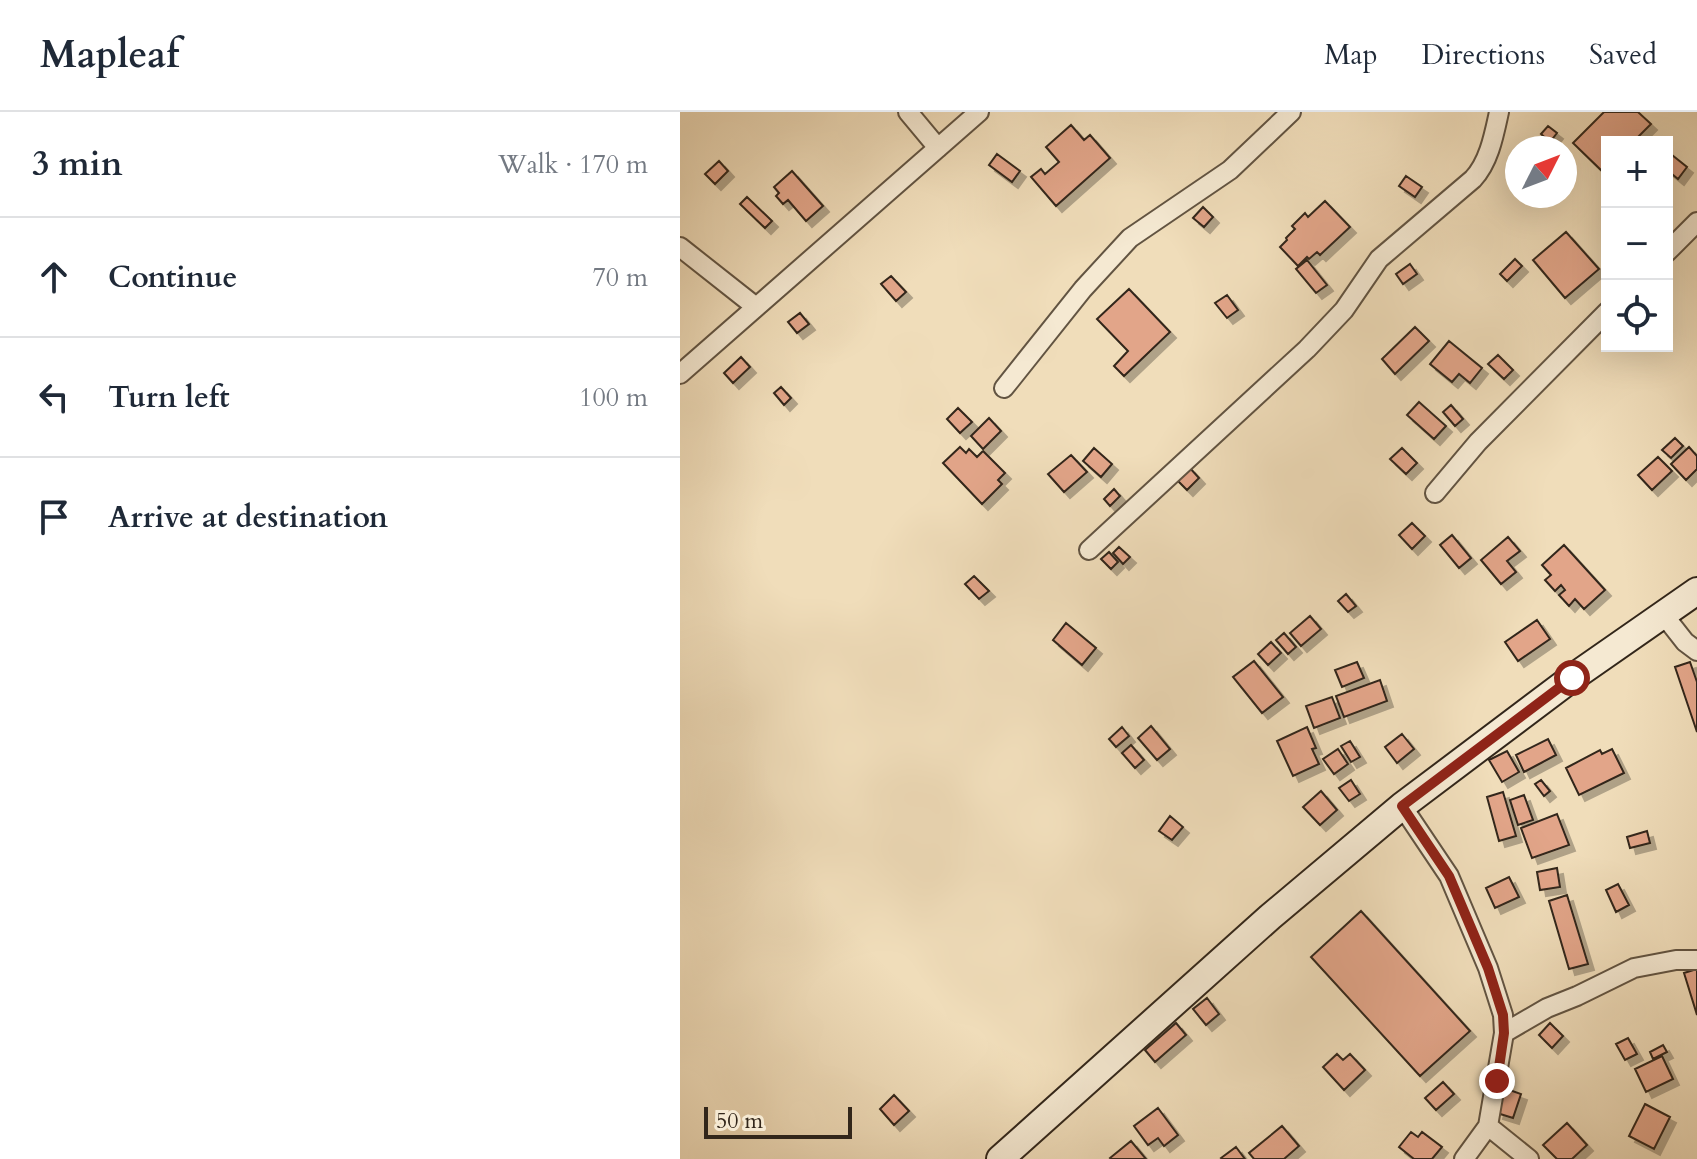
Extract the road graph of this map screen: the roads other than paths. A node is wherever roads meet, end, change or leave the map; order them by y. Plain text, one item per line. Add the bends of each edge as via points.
1 (908, 112) edge
2 (979, 112) edge
3 (1291, 112) edge
4 (1499, 112) edge
5 (938, 148) junction
6 (1697, 222) edge
7 (1673, 246) edge
8 (680, 247) edge
9 (756, 307) junction
10 (1601, 318) edge
11 (680, 374) edge
12 (1004, 388) dead end
13 (1435, 493) dead end
14 (1089, 550) dead end
15 (1697, 591) edge
16 (1663, 614) junction
17 (1697, 651) edge
18 (1402, 806) junction
19 (1697, 960) edge
20 (1504, 1033) junction
21 (1488, 1126) junction
22 (1000, 1159) edge
23 (1464, 1159) edge
24 (1529, 1159) edge

1 - 5 street
2 - 5 street
3 - 12 street via 1230,170 1130,238
4 - 14 street via 1481,171 1379,259 1344,310 1307,349
5 - 9 street
6 - 7 street
8 - 9 street
9 - 11 street
10 - 13 street
15 - 16 main road
16 - 17 street
16 - 18 main road
18 - 20 street via 1449,876 1488,968
18 - 22 main road
19 - 20 street via 1634,968
20 - 21 street
21 - 23 street
21 - 24 street

